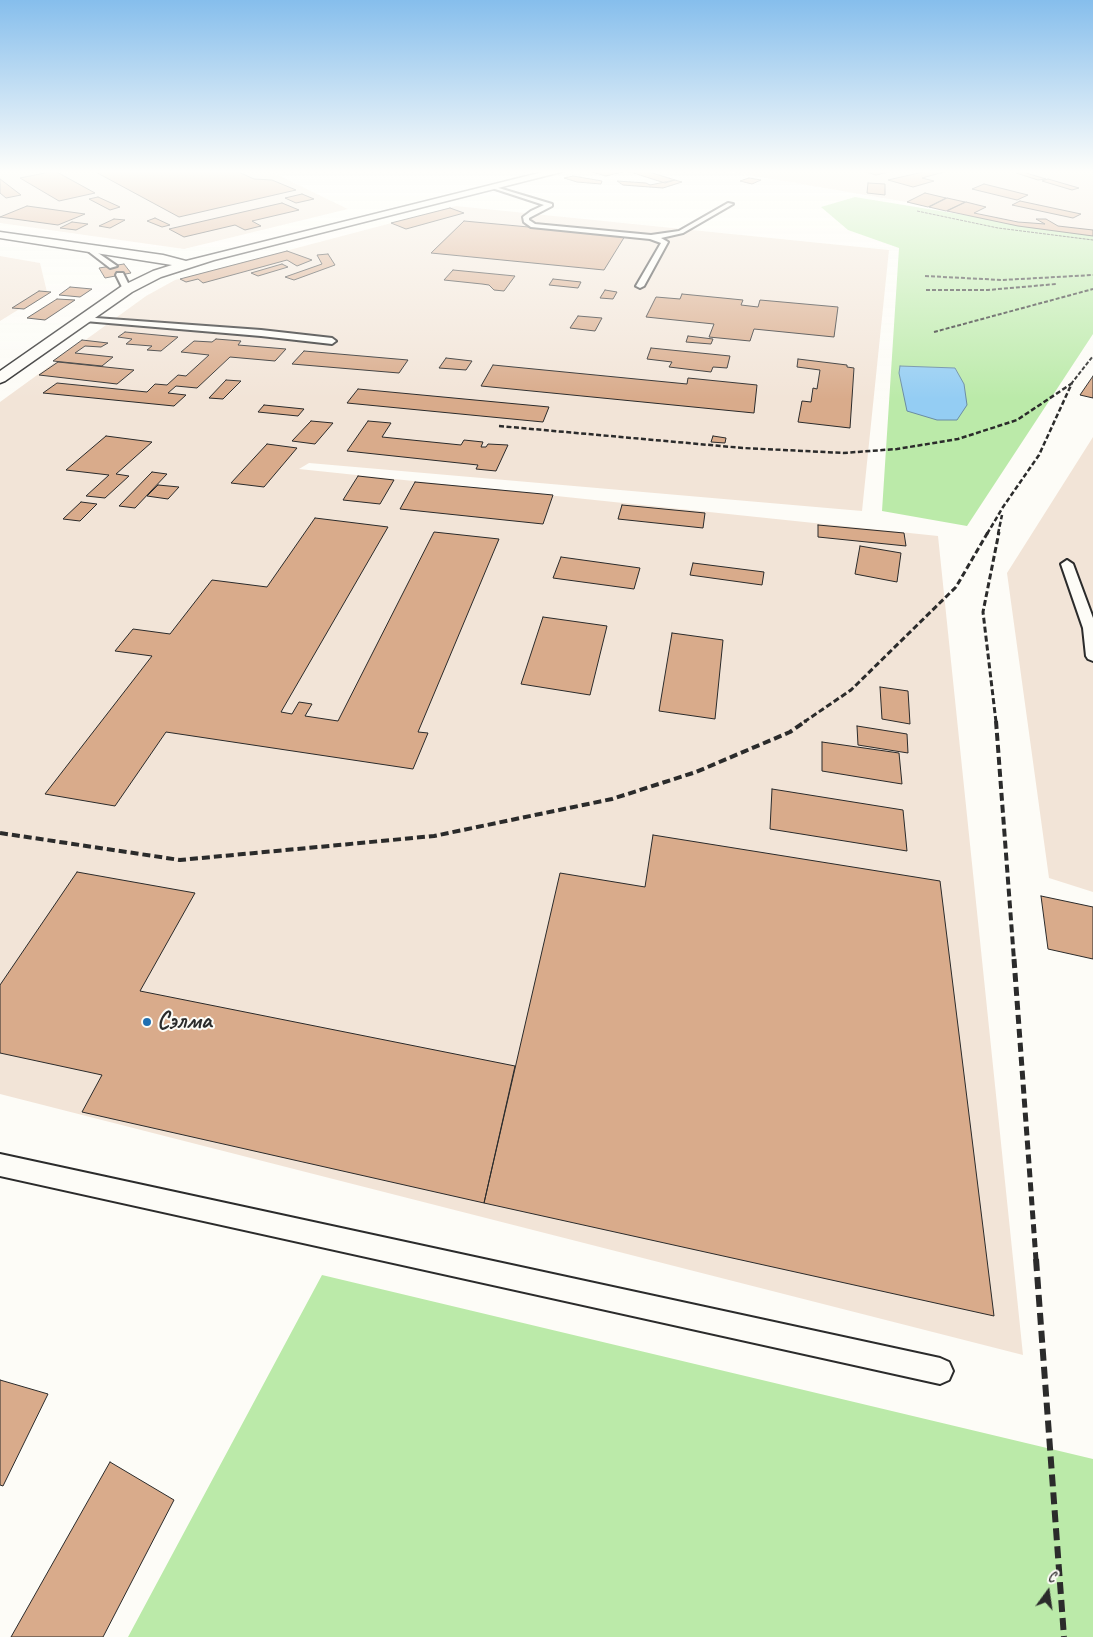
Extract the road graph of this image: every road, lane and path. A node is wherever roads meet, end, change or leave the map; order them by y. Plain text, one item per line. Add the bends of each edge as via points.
1 (82, 246) edge
2 (255, 246) edge
3 (663, 246) edge
4 (86, 247) junction
5 (184, 264) junction
6 (113, 266) dead end
7 (120, 275) dead end
8 (640, 286) dead end
9 (127, 289) junction
10 (85, 319) junction
11 (332, 341) dead end
12 (0, 378) edge
13 (1068, 564) dead end
14 (1093, 656) edge
15 (0, 1165) edge
16 (940, 1371) dead end

1 - 4 main road
2 - 5 main road
3 - 8 lane
4 - 5 main road
4 - 6 lane
5 - 9 main road
7 - 9 lane
9 - 10 main road
10 - 11 lane
10 - 12 main road
13 - 14 lane via 1090,628
15 - 16 lane

